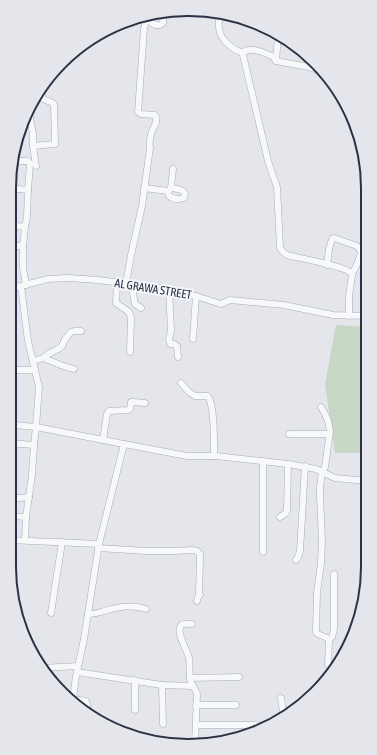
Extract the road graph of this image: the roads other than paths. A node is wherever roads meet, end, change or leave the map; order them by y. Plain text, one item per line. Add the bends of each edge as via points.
1 (164, 17) edge
2 (219, 19) edge
3 (149, 21) edge
4 (145, 22) edge
5 (278, 41) edge
6 (243, 53) junction
7 (276, 61) junction
8 (311, 68) edge
9 (42, 97) edge
10 (30, 120) edge
11 (34, 146) junction
12 (18, 161) edge
13 (36, 166) dead end
14 (173, 169) dead end
15 (144, 188) junction
16 (16, 189) edge
17 (28, 190) junction
18 (16, 226) edge
19 (25, 227) junction
20 (16, 246) edge
21 (23, 246) junction
22 (327, 264) junction
23 (352, 274) junction
24 (117, 283) junction
25 (126, 284) junction
26 (134, 284) junction
27 (24, 286) junction
28 (16, 288) edge
29 (169, 289) junction
30 (196, 296) junction
31 (141, 308) dead end
32 (349, 316) junction
33 (361, 316) edge
34 (81, 331) dead end
35 (193, 339) dead end
36 (130, 352) dead end
37 (178, 357) dead end
38 (43, 358) junction
39 (33, 361) junction
40 (74, 368) dead end
41 (16, 370) edge
42 (35, 370) junction
43 (181, 383) dead end
44 (145, 403) dead end
45 (321, 407) dead end
46 (16, 425) edge
47 (36, 427) junction
48 (289, 434) dead end
49 (329, 434) junction
50 (103, 440) junction
51 (16, 444) edge
52 (124, 444) junction
53 (34, 445) junction
54 (214, 456) junction
55 (263, 461) junction
56 (288, 464) junction
57 (305, 466) junction
58 (322, 472) junction
59 (361, 481) edge
60 (29, 496) junction
61 (16, 498) edge
62 (16, 516) edge
63 (26, 517) junction
64 (280, 517) dead end
65 (25, 540) junction
66 (16, 541) edge
67 (62, 542) junction
68 (99, 546) junction
69 (263, 552) dead end
70 (296, 560) dead end
71 (334, 574) dead end
72 (197, 600) dead end
73 (146, 609) dead end
74 (50, 613) dead end
75 (88, 614) junction
76 (192, 624) dead end
77 (329, 640) junction
78 (329, 666) edge
79 (49, 668) edge
80 (77, 669) junction
81 (239, 677) dead end
82 (190, 678) junction
83 (135, 680) junction
84 (162, 684) junction
85 (193, 686) junction
86 (74, 695) edge
87 (281, 698) dead end
88 (80, 700) edge
89 (236, 705) dead end
90 (87, 706) edge
91 (196, 706) junction
92 (135, 710) dead end
93 (283, 711) edge
94 (163, 724) dead end
95 (196, 725) junction
96 (256, 725) edge
97 (195, 739) edge

1 - 3 street via 160,25
2 - 6 street via 218,28 222,38
4 - 15 street via 138,112 155,115 157,120 150,138
5 - 7 street
6 - 7 street via 245,50 259,52 272,56
6 - 22 street via 268,161 278,187 280,248 287,255
7 - 8 street
9 - 11 street via 54,105 55,144
10 - 11 street
11 - 13 street
12 - 17 street via 28,161 30,164
14 - 15 street via 170,190
15 - 25 street
16 - 17 street
17 - 19 street
18 - 19 street
19 - 21 street
20 - 21 street
21 - 27 street
22 - 23 street
22 - 23 street via 332,239 357,246 361,255
23 - 32 street
24 - 25 street, AL GRAWA STREET
24 - 27 street, AL GRAWA STREET via 70,278 48,279
24 - 36 street via 116,303 129,312 131,318
25 - 26 street, AL GRAWA STREET
26 - 29 street, AL GRAWA STREET
26 - 31 street via 135,304
27 - 28 street, AL GRAWA STREET
27 - 39 street via 27,334
29 - 30 street, AL GRAWA STREET
29 - 37 street via 169,339 170,344 177,346
30 - 32 street, AL GRAWA STREET via 221,304 230,300
30 - 35 street
32 - 33 street, AL GRAWA STREET
34 - 38 street via 71,332 64,339 62,346
38 - 39 street
38 - 40 street via 63,367
39 - 42 street
41 - 42 street
42 - 47 street via 39,387
43 - 54 street via 195,396 208,396 210,399
44 - 50 street via 131,402 128,410 109,411
45 - 49 street via 328,421
46 - 47 street
47 - 50 street
47 - 53 street
48 - 49 street
49 - 58 street via 326,464
50 - 52 street
51 - 53 street
52 - 54 street via 187,456
52 - 68 street
53 - 60 street
54 - 55 street
55 - 56 street
55 - 69 street
56 - 57 street
56 - 64 street via 287,510 286,514
57 - 58 street
57 - 70 street via 300,551
58 - 59 street via 337,478
58 - 77 street via 322,541 316,632
60 - 61 street
60 - 63 street
62 - 63 street
63 - 65 street
65 - 66 street
65 - 67 street
67 - 68 street
67 - 74 street
68 - 72 street via 146,551 197,551 200,554 200,595
68 - 75 street
71 - 77 street via 334,629
73 - 75 street via 122,606
75 - 80 street
76 - 82 street via 183,624 180,627 181,638 189,659
77 - 78 street
79 - 80 street
80 - 83 street
80 - 86 street
81 - 82 street
82 - 85 street
83 - 84 street
83 - 92 street
84 - 85 street
84 - 94 street
85 - 91 street via 196,692
87 - 93 street
88 - 90 street via 86,701
89 - 91 street
91 - 95 street
95 - 96 street
95 - 97 street

